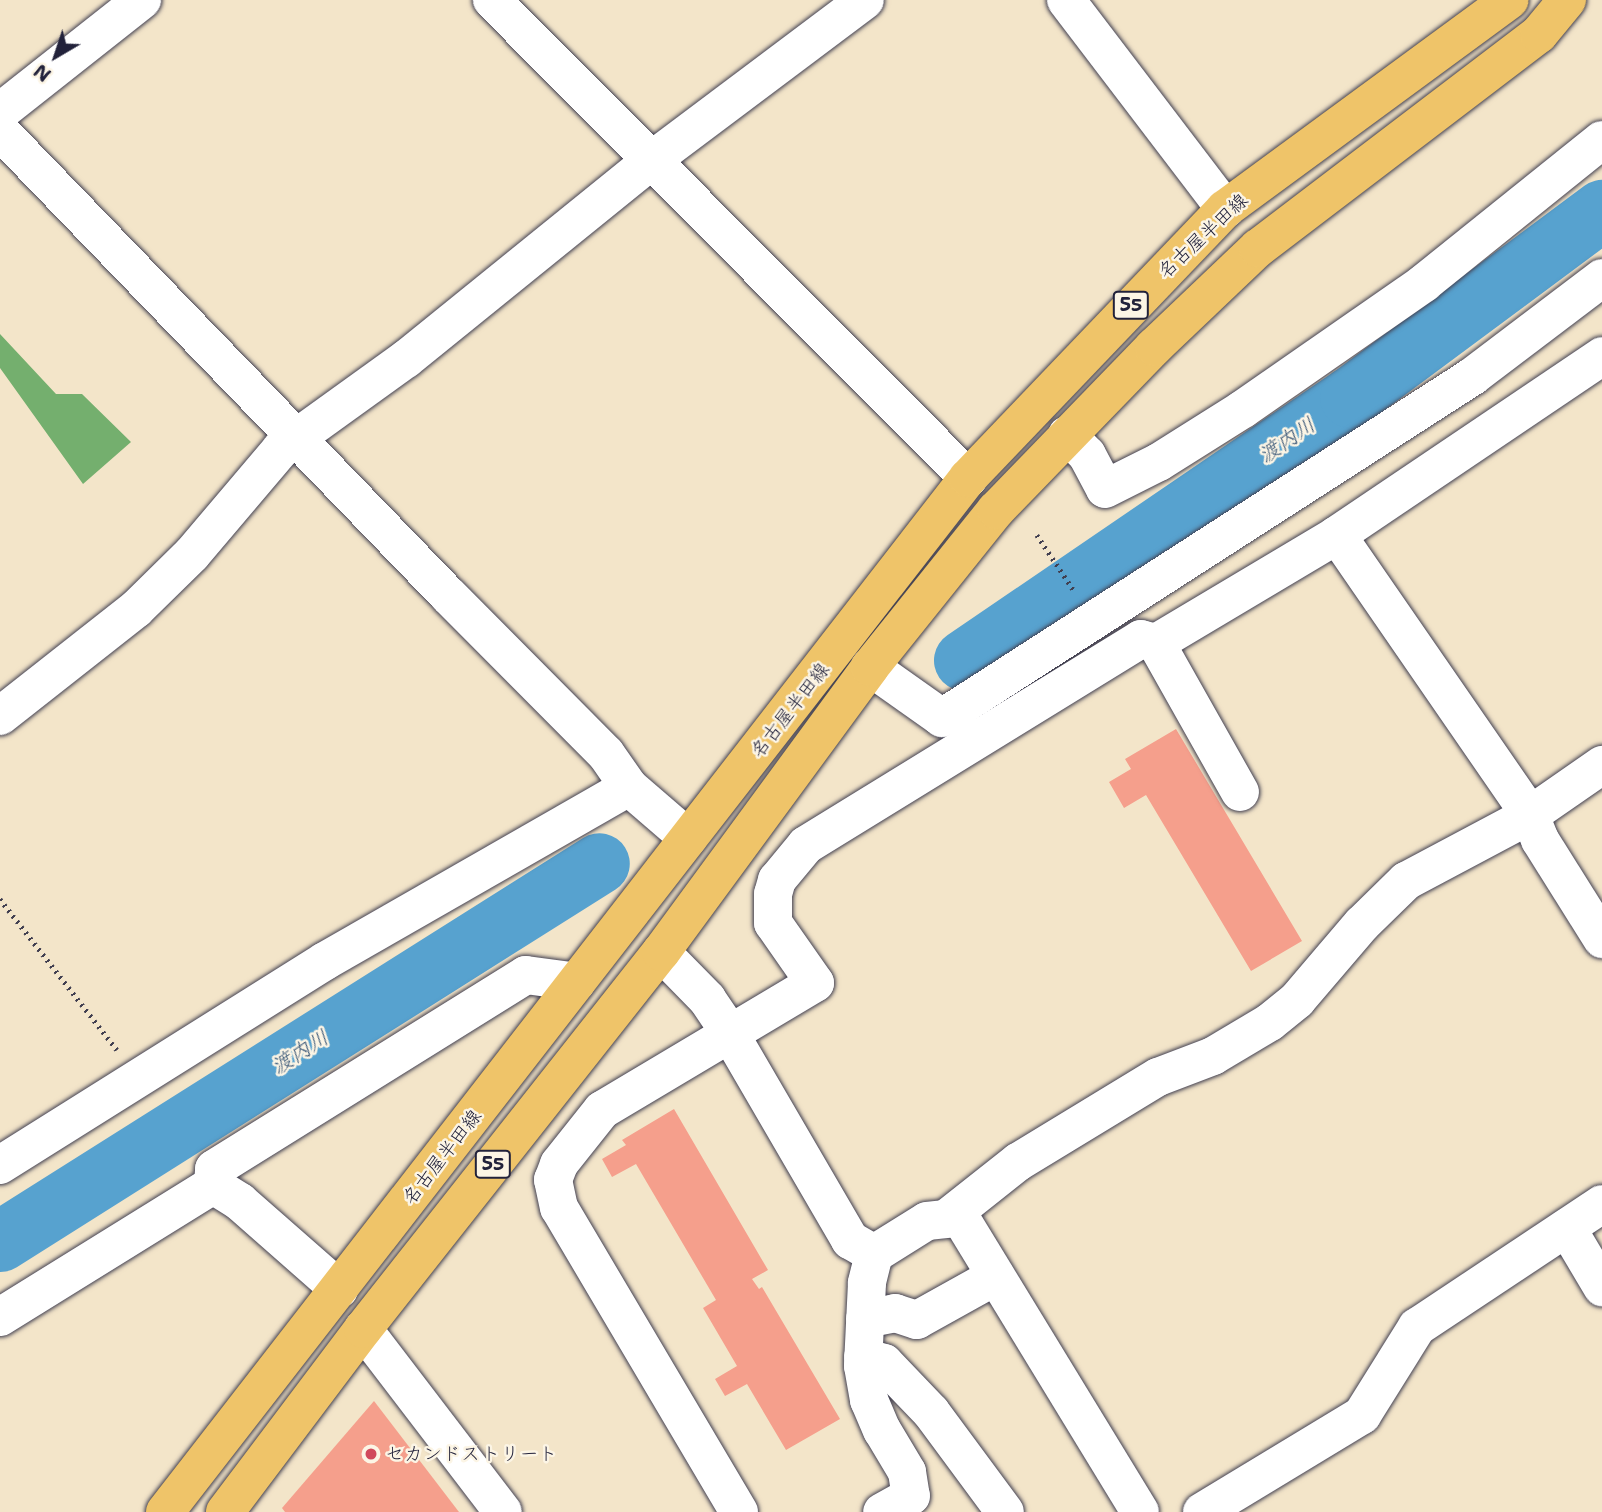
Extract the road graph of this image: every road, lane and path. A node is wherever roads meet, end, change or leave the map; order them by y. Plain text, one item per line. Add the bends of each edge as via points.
1 (142, 0) edge
2 (492, 0) edge
3 (864, 0) edge
4 (1066, 0) edge
5 (1509, 0) edge
6 (1567, 0) edge
7 (0, 112) edge
8 (0, 131) edge
9 (1602, 140) edge
10 (652, 160) junction
11 (1225, 209) junction
12 (1602, 278) edge
13 (1602, 356) edge
14 (1067, 435) junction
15 (295, 437) junction
16 (968, 478) junction
17 (1037, 535) dead end
18 (1337, 535) junction
19 (1095, 622) junction
20 (1156, 643) junction
21 (870, 667) junction
22 (0, 716) edge
23 (1602, 765) edge
24 (629, 787) junction
25 (1240, 792) dead end
26 (1530, 815) junction
27 (688, 838) junction
28 (0, 899) edge
29 (1602, 939) edge
30 (661, 952) junction
31 (578, 982) junction
32 (729, 1032) junction
33 (139, 1078) junction
34 (0, 1165) edge
35 (213, 1185) junction
36 (1602, 1204) edge
37 (957, 1212) junction
38 (1566, 1228) junction
39 (874, 1254) junction
40 (996, 1276) junction
41 (1602, 1287) edge
42 (339, 1289) junction
43 (0, 1317) edge
44 (865, 1319) junction
45 (363, 1329) junction
46 (863, 1357) junction
47 (166, 1512) edge
48 (225, 1512) edge
49 (503, 1512) edge
50 (738, 1512) edge
51 (882, 1512) edge
52 (1004, 1512) edge
53 (1140, 1512) edge
54 (1202, 1512) edge

1 - 7 street
2 - 10 street
3 - 10 street
4 - 11 street
5 - 11 main road, 名古屋半田線 / 55
6 - 14 main road, 名古屋半田線 / 55 via 1539,34 1258,248
8 - 15 street
9 - 14 street via 1424,283 1159,462 1105,489 1087,455
10 - 15 street via 406,359
10 - 16 street
11 - 16 main road, 名古屋半田線 / 55
12 - 19 street via 1473,376
13 - 18 street
14 - 21 main road, 名古屋半田線 / 55 via 996,510
15 - 22 street via 192,554 136,609
15 - 24 street via 606,754
16 - 27 main road, 名古屋半田線 / 55
17 - 19 path
18 - 20 street
18 - 26 street
19 - 21 street via 942,718
20 - 25 street
20 - 32 street via 1141,639 806,845 778,880 773,923 816,983
21 - 30 main road, 名古屋半田線 / 55
23 - 26 street
24 - 27 street
24 - 33 street via 326,961
26 - 29 street
26 - 37 street via 1406,881 1297,1000 1270,1022 1213,1056 1158,1077 1018,1162
27 - 31 main road, 名古屋半田線 / 55
28 - 33 path
30 - 32 street via 707,999
30 - 45 main road, 名古屋半田線 / 55
31 - 35 street via 526,975 214,1170
31 - 42 main road, 名古屋半田線 / 55
32 - 39 street via 850,1240
32 - 50 street via 601,1110 559,1164 553,1180 559,1208
33 - 34 street
35 - 42 street via 240,1202
35 - 43 street
36 - 38 street
37 - 39 street via 946,1219 927,1221
37 - 40 street
38 - 41 street
38 - 54 street via 1416,1327 1362,1415
39 - 44 street
40 - 44 street via 917,1320 895,1313
40 - 53 street
42 - 47 main road, 名古屋半田線 / 55
44 - 46 street
45 - 48 main road, 名古屋半田線 / 55
45 - 49 street
46 - 51 street via 869,1400 907,1472 911,1496
46 - 52 street via 884,1363 930,1412

